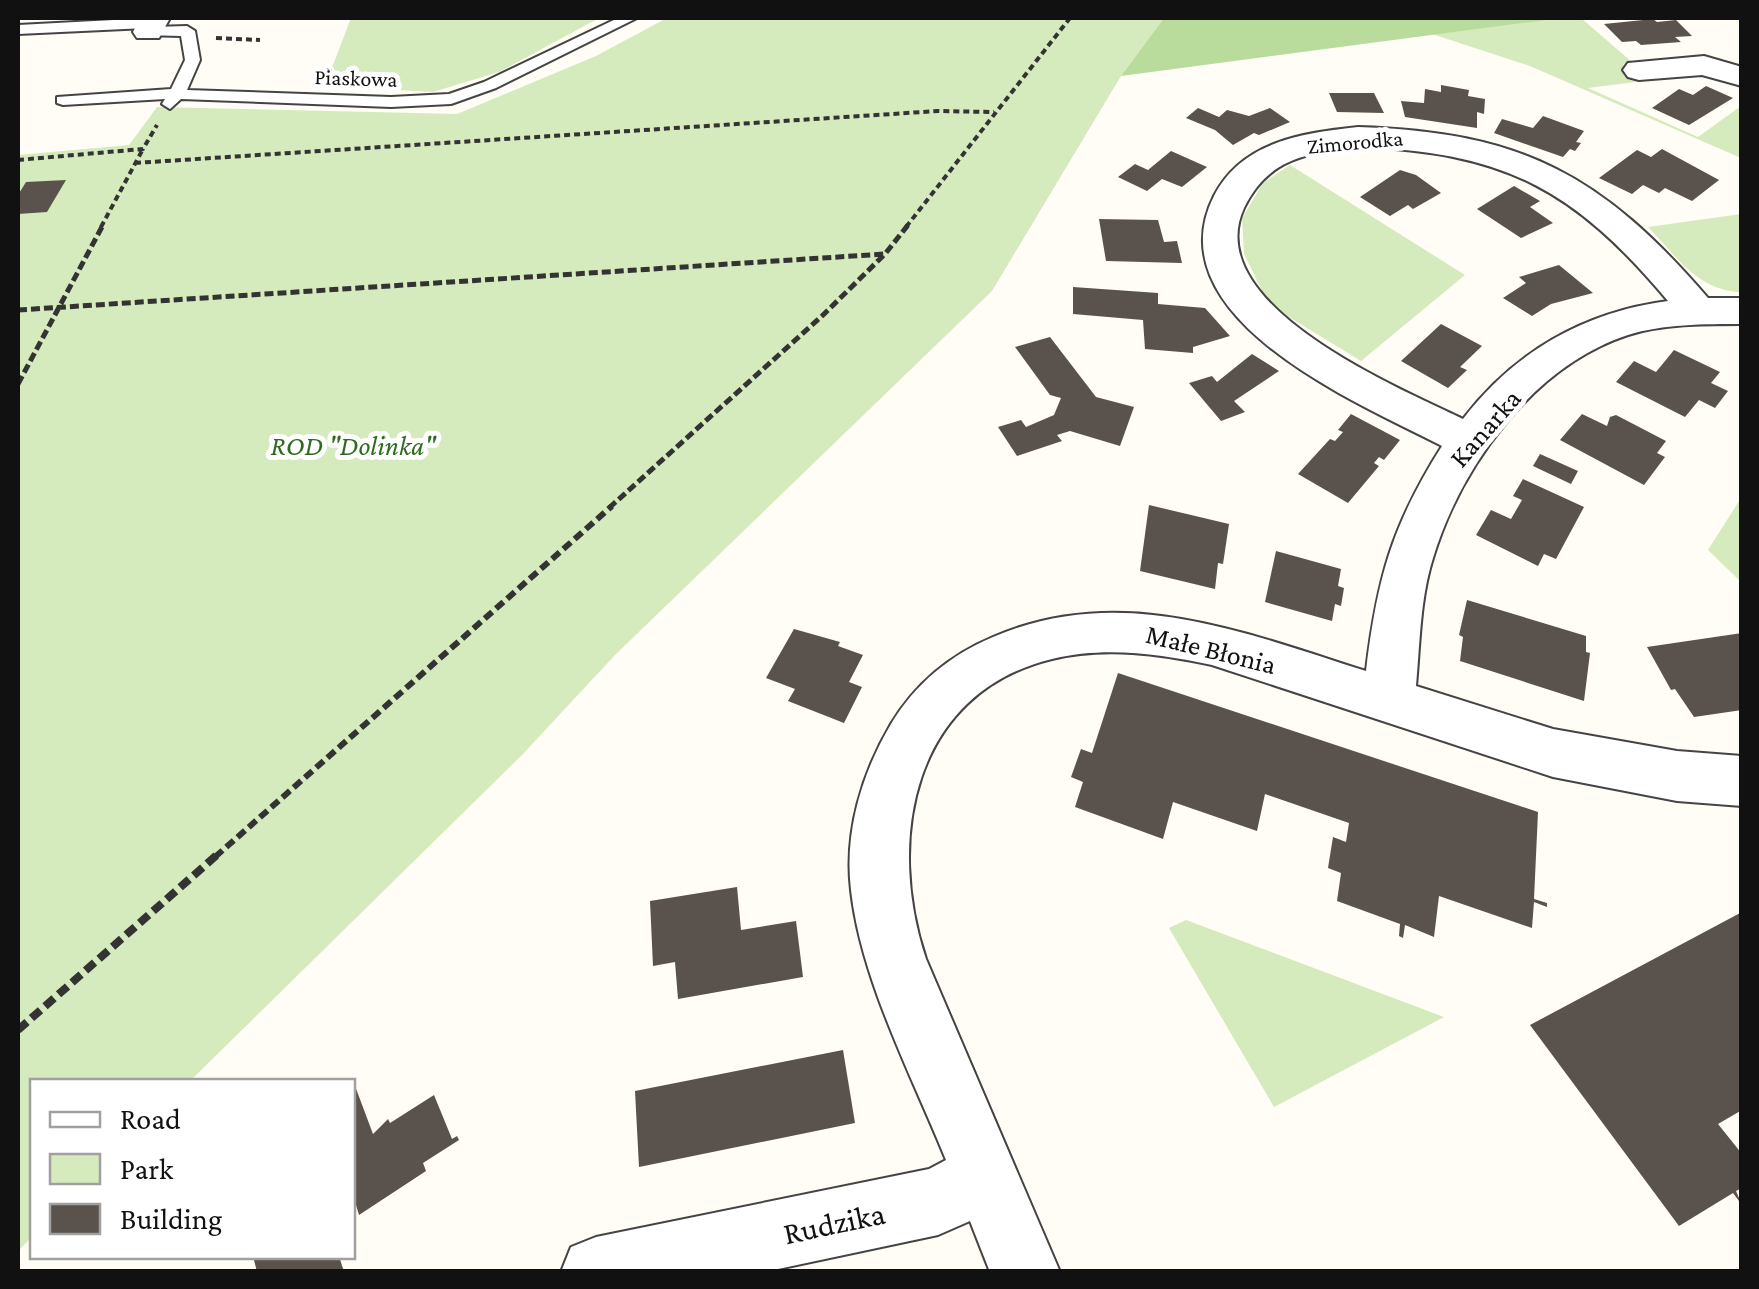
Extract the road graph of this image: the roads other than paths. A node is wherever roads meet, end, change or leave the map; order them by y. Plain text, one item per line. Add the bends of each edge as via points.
1 (629, 18) edge
2 (152, 24) edge
3 (18, 30) edge
4 (1639, 70) dead end
5 (1742, 77) edge
6 (64, 100) dead end
7 (172, 101) junction
8 (1697, 311) junction
9 (1742, 311) edge
10 (1469, 441) junction
11 (1388, 701) junction
12 (1742, 781) edge
13 (984, 1176) junction
14 (680, 1263) edge
15 (596, 1272) edge
16 (1025, 1272) edge

1 - 7 lane, Piaskowa via 451,99
2 - 3 lane
2 - 7 lane via 186,31 195,45 194,62
4 - 5 street via 1704,65
6 - 7 lane, Piaskowa
8 - 9 street, Kanarka
8 - 10 street, Kanarka via 1612,326 1577,342 1536,371
8 - 10 street, Zimorodka via 1595,206 1498,155 1415,137 1376,137 1309,143 1256,166 1236,183 1220,226 1230,275 1247,304 1349,379
10 - 11 street, Kanarka via 1442,479 1409,558
11 - 12 street, Małe Błonia via 1587,762
11 - 13 street, Małe Błonia via 1212,644 1117,629 1015,649 953,687 925,716 890,782 878,878 899,968
13 - 14 street, Rudzika via 938,1202
13 - 16 street, Małe Błonia
14 - 15 street, Rudzika

